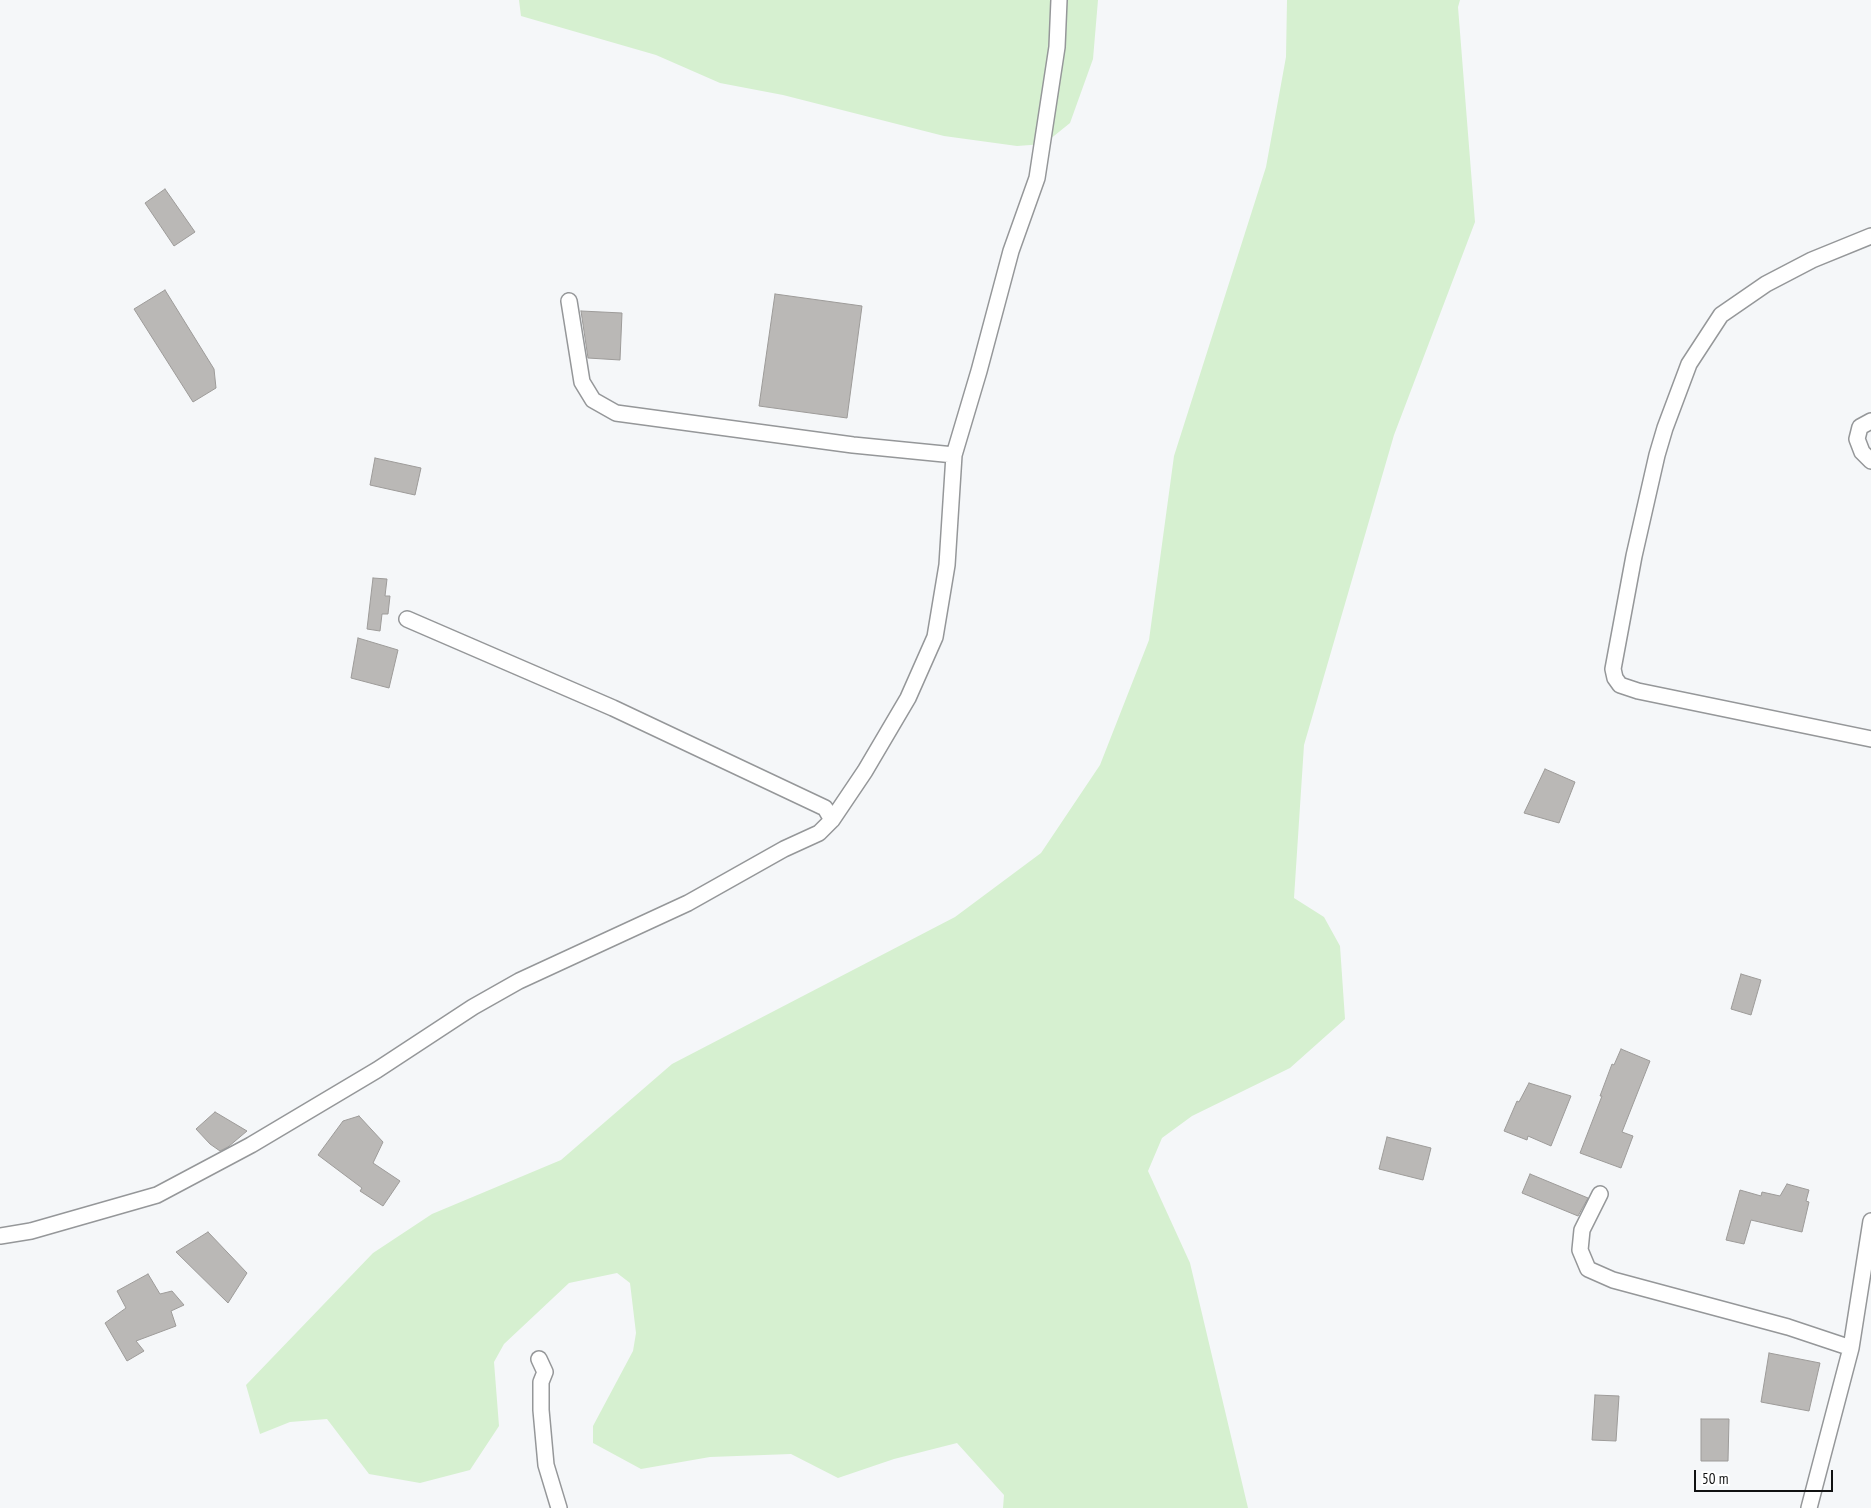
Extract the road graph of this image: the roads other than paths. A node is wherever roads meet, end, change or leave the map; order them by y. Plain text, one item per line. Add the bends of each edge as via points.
1 (1059, 0) edge
2 (1871, 236) edge
3 (568, 301) dead end
4 (1871, 421) edge
5 (954, 455) junction
6 (1871, 461) edge
7 (407, 619) dead end
8 (1871, 739) edge
9 (832, 820) junction
10 (1600, 1194) dead end
11 (1871, 1221) edge
12 (0, 1236) edge
13 (1852, 1348) junction
14 (539, 1359) dead end
15 (559, 1508) edge
16 (1809, 1508) edge

1 - 5 street via 1057,47 1037,178 1011,251
2 - 8 street via 1812,260 1766,284 1722,314 1689,364 1656,455 1613,669 1614,678 1620,685 1638,691
3 - 5 street via 582,382 593,400 616,412 853,445
4 - 6 street via 1860,427 1857,439 1862,452
5 - 9 street via 947,565 935,637 908,698
7 - 9 street via 631,717 824,808
9 - 12 street via 819,833 688,903 519,981 251,1145 157,1195 31,1231
10 - 13 street via 1582,1230 1580,1250 1588,1269 1613,1280
11 - 13 street
13 - 16 street
14 - 15 street via 545,1372 541,1382 541,1410 546,1465

